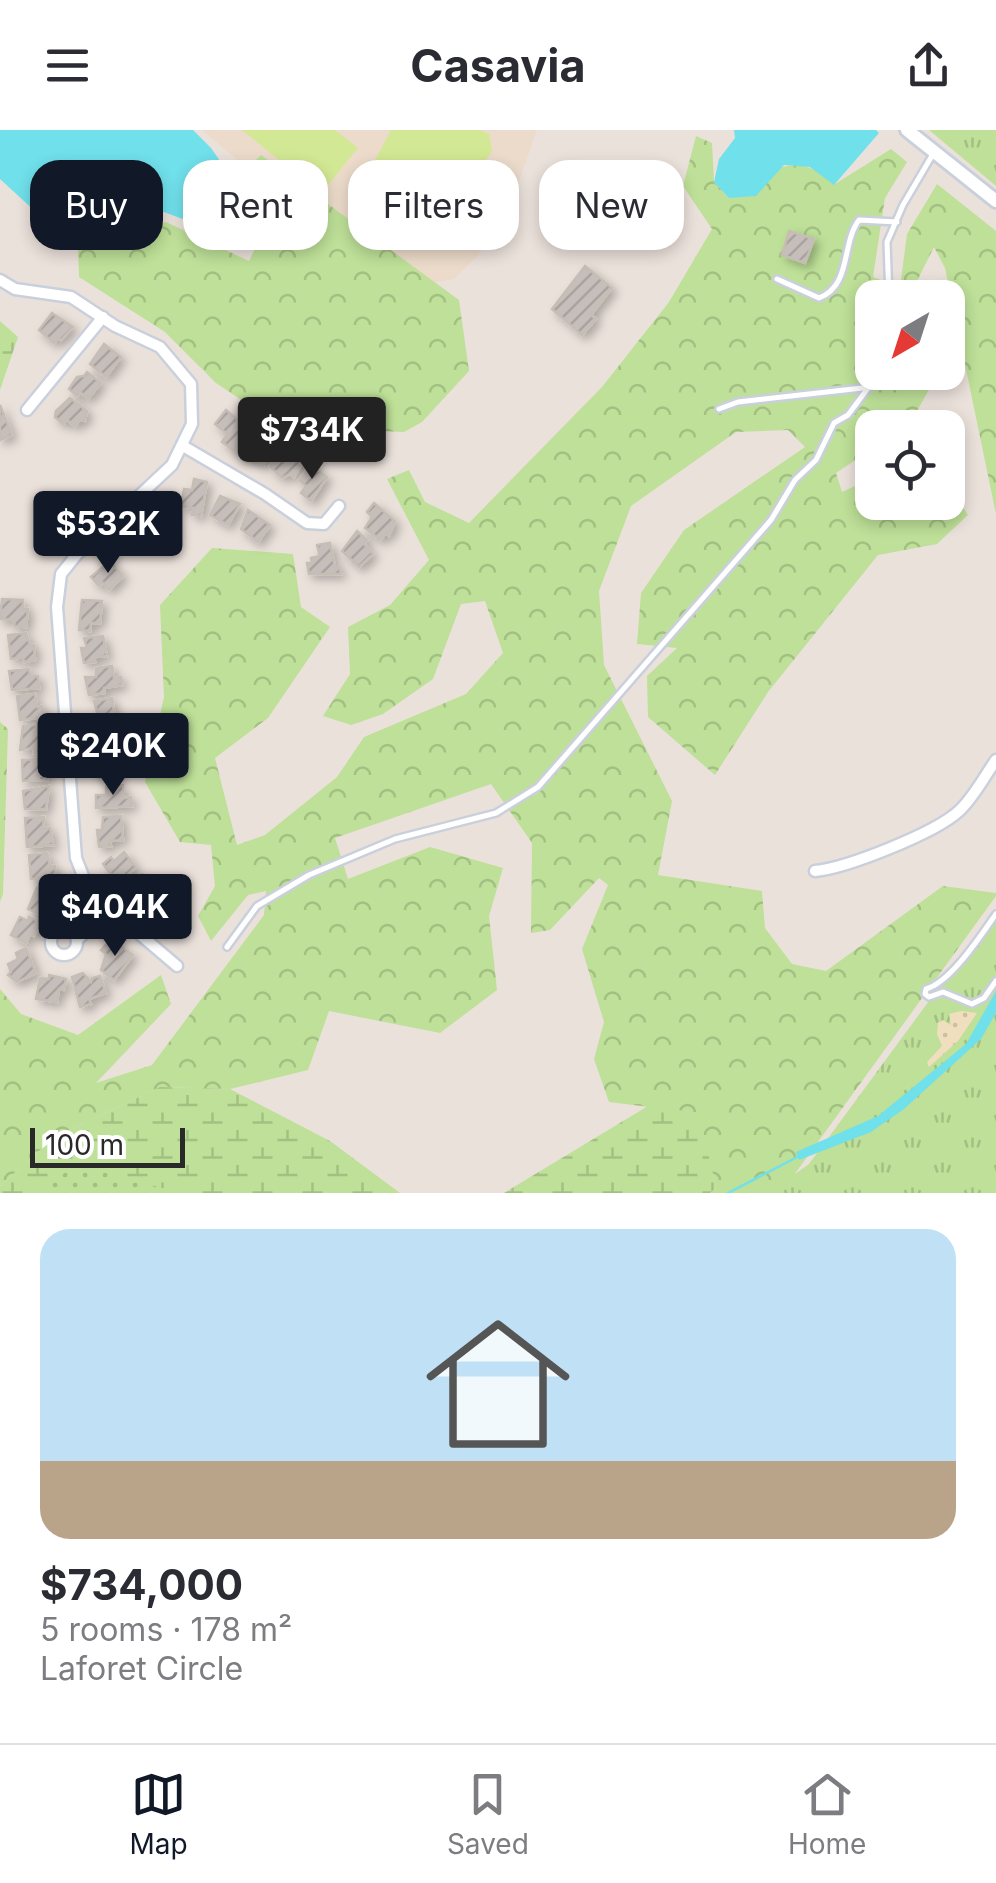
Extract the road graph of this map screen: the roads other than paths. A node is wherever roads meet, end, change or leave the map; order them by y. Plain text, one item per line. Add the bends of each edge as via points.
1 (907, 130) edge
2 (934, 152) junction
3 (996, 201) edge
4 (897, 222) junction
5 (777, 279) dead end
6 (0, 280) edge
7 (888, 280) edge
8 (102, 318) junction
9 (855, 389) edge
10 (869, 390) edge
11 (719, 409) dead end
12 (27, 410) dead end
13 (183, 446) junction
14 (338, 506) dead end
15 (996, 760) edge
16 (815, 871) dead end
17 (109, 910) junction
18 (996, 914) edge
19 (76, 940) dead end
20 (227, 947) dead end
21 (176, 966) dead end
22 (996, 982) edge

1 - 2 street
2 - 3 street
2 - 4 lane
4 - 5 lane via 859,220 842,276 825,297
4 - 7 lane via 887,242
6 - 8 street via 15,289 71,297
8 - 12 street
8 - 13 street via 160,347 186,375 192,424
9 - 11 lane
10 - 20 lane via 834,424 771,520 538,787 496,813 395,839 310,875 257,906
13 - 14 street via 307,524 324,524
13 - 17 street via 154,484 61,574 57,607 76,858 89,891
15 - 16 street via 968,801 943,822 852,865
17 - 19 street
17 - 21 street
18 - 22 lane via 947,977 925,994 944,992 972,1004

